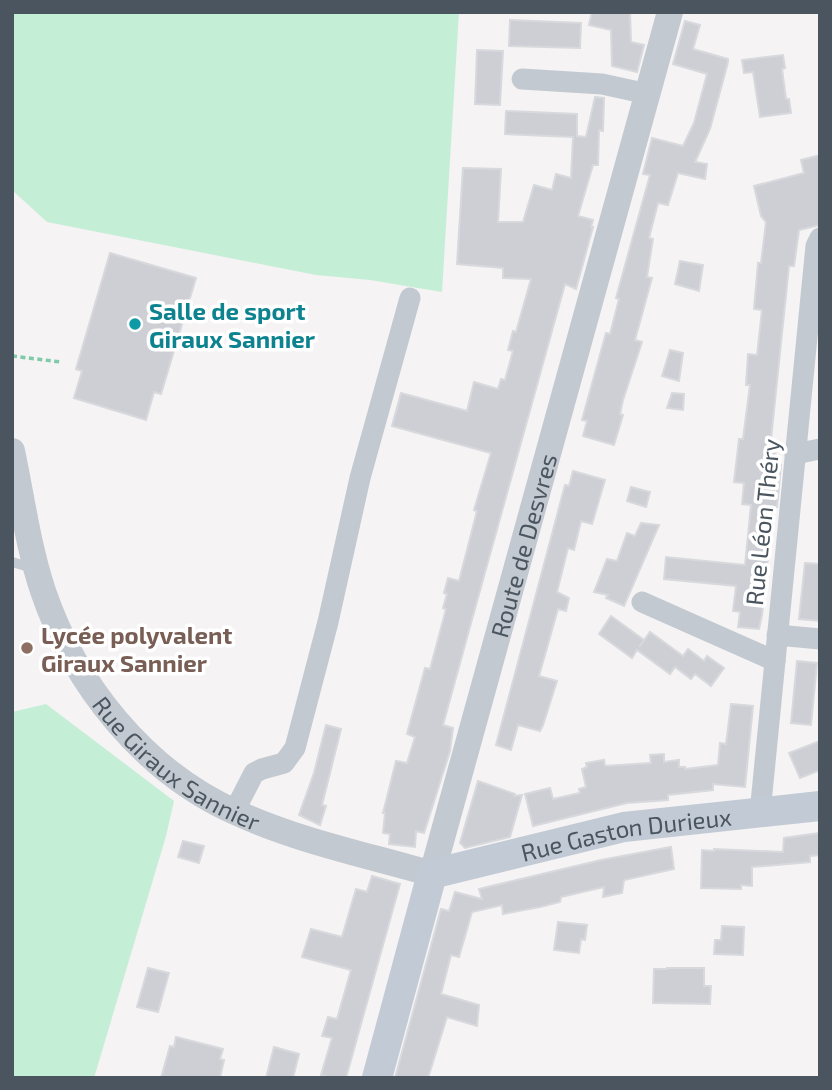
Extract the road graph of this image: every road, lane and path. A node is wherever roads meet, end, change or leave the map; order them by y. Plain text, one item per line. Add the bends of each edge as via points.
1 (670, 12) edge
2 (523, 79) dead end
3 (648, 94) junction
4 (820, 239) edge
5 (411, 298) dead end
6 (12, 356) edge
7 (61, 362) dead end
8 (820, 449) edge
9 (12, 451) edge
10 (795, 454) junction
11 (24, 566) edge
12 (642, 602) dead end
13 (777, 635) junction
14 (820, 639) edge
15 (775, 661) junction
16 (820, 806) edge
17 (234, 812) junction
18 (760, 813) junction
19 (432, 874) junction
20 (377, 1078) edge

1 - 3 street, Route de Desvres
2 - 3 street via 601,84
3 - 19 street, Route de Desvres
4 - 10 street, Rue Léon Théry
5 - 17 street via 360,478 295,748 284,763 250,777
6 - 7 path
8 - 10 street
9 - 11 street, Rue Giraux Sannier
10 - 13 street, Rue Léon Théry
11 - 17 street, Rue Giraux Sannier via 71,657 101,701 170,774
12 - 15 street
13 - 14 street
13 - 15 street, Rue Léon Théry
15 - 18 street, Rue Léon Théry
16 - 18 main road, Rue Gaston Durieux
17 - 19 street, Rue Giraux Sannier via 318,842
18 - 19 main road, Rue Gaston Durieux via 624,827
19 - 20 main road, Route de Desvres

